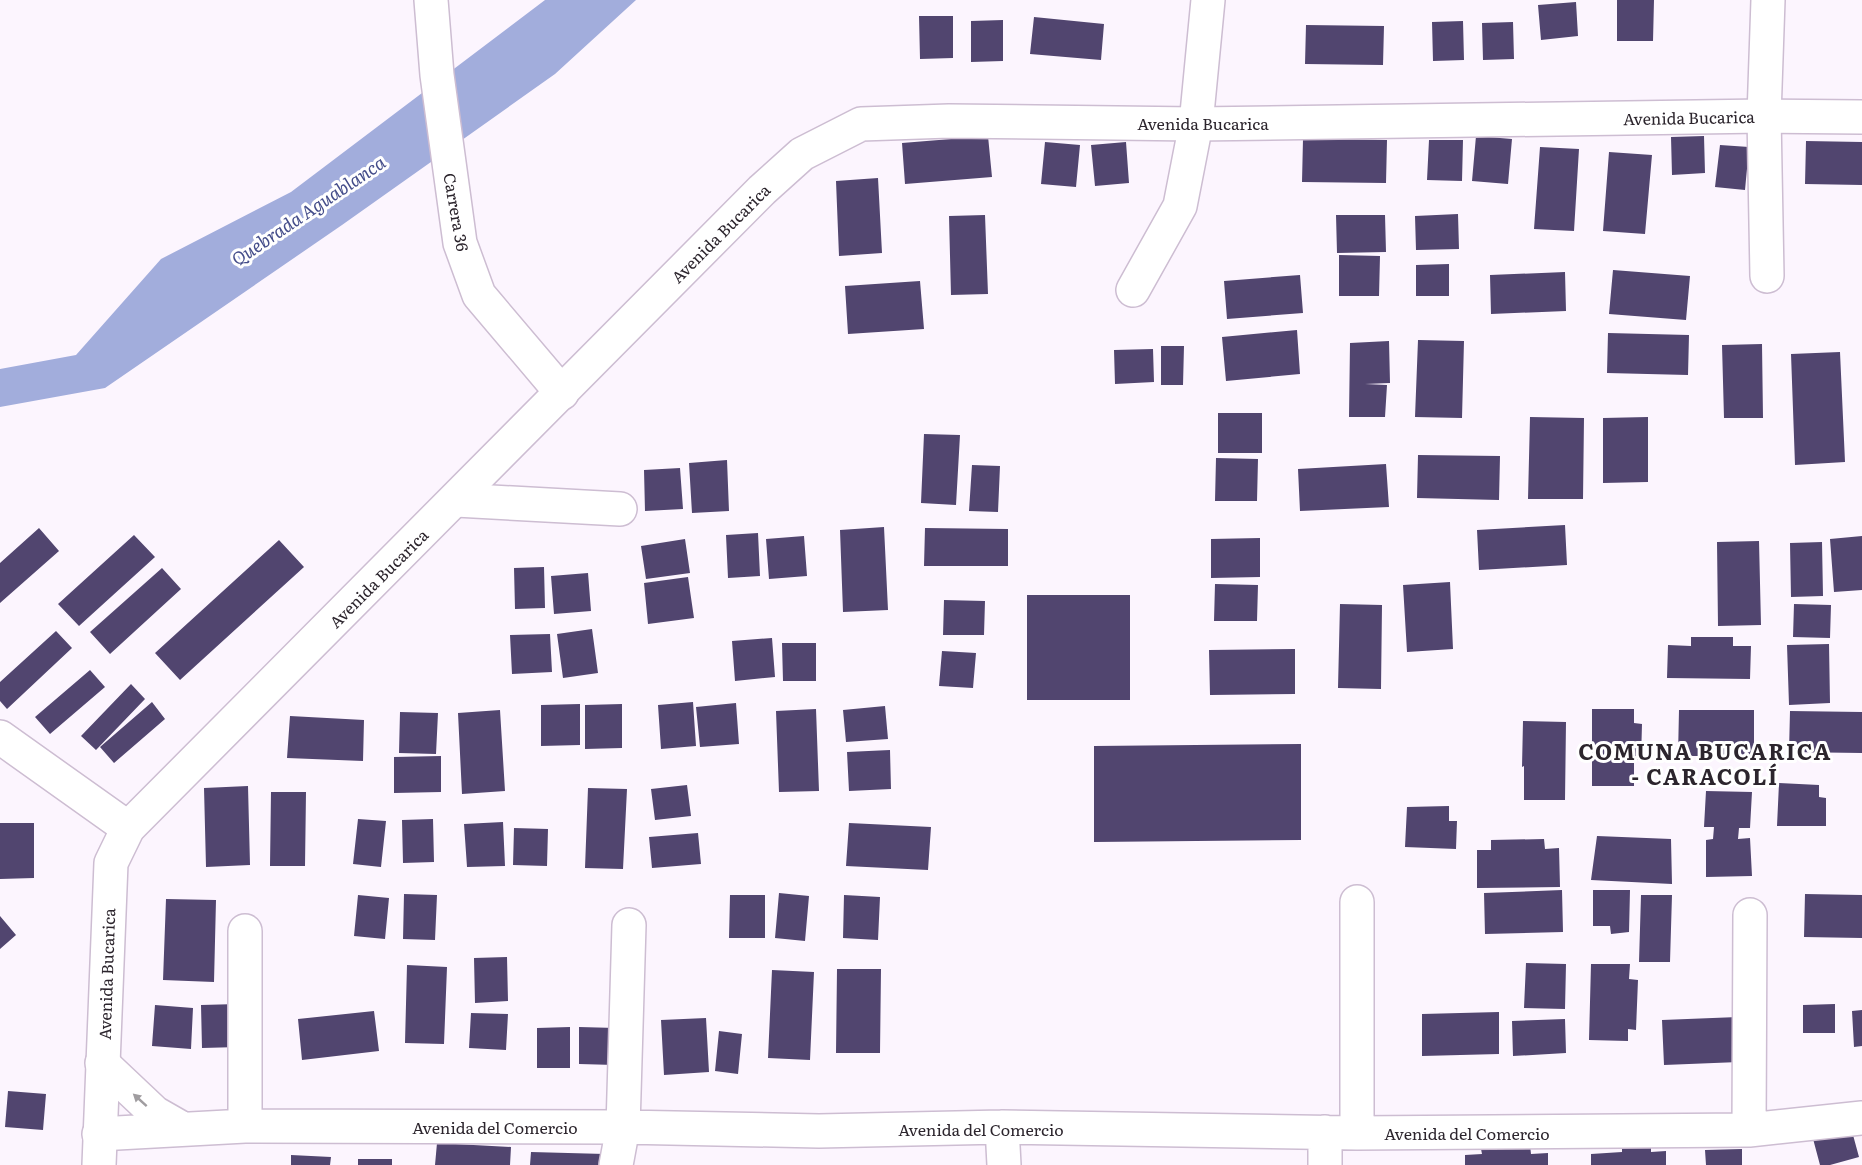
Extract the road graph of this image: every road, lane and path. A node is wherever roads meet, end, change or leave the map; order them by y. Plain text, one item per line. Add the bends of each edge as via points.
1 (431, 0) edge
2 (1208, 0) edge
3 (1768, 0) edge
4 (1764, 116) junction
5 (1862, 117) edge
6 (1196, 124) junction
7 (1767, 276) dead end
8 (1133, 290) dead end
9 (562, 393) junction
10 (456, 500) junction
11 (620, 509) dead end
12 (0, 737) edge
13 (128, 828) junction
14 (1356, 902) dead end
15 (1750, 915) dead end
16 (629, 925) dead end
17 (245, 930) dead end
18 (102, 1063) junction
19 (1862, 1118) edge
20 (245, 1126) junction
21 (623, 1127) junction
22 (1002, 1127) junction
23 (183, 1130) junction
24 (1749, 1130) junction
25 (1325, 1132) junction
26 (1357, 1133) junction
27 (99, 1150) edge
28 (616, 1165) edge
29 (1004, 1165) edge
30 (1325, 1165) edge

1 - 9 street, Carrera 36 via 460,243 479,295
2 - 6 street
3 - 4 street
4 - 5 street, Avenida Bucarica
4 - 6 street, Avenida Bucarica
4 - 7 street
6 - 8 street via 1180,206
6 - 9 street, Avenida Bucarica via 861,124 794,161
9 - 10 street, Avenida Bucarica
10 - 11 street
10 - 13 street, Avenida Bucarica
12 - 13 street
13 - 18 street, Avenida Bucarica via 111,862
14 - 26 street
15 - 24 street
16 - 21 street
17 - 20 street
23 -> 18 street via 155,1113
18 - 27 street, Avenida Bucarica
19 - 24 street, Avenida del Comercio
20 - 21 street, Avenida del Comercio
20 - 23 street, Avenida del Comercio
21 - 22 street, Avenida del Comercio via 819,1131
21 - 28 street
22 - 25 street, Avenida del Comercio
22 - 29 street
23 - 27 street, Avenida del Comercio
24 - 26 street, Avenida del Comercio
25 - 26 street, Avenida del Comercio
25 - 30 street

